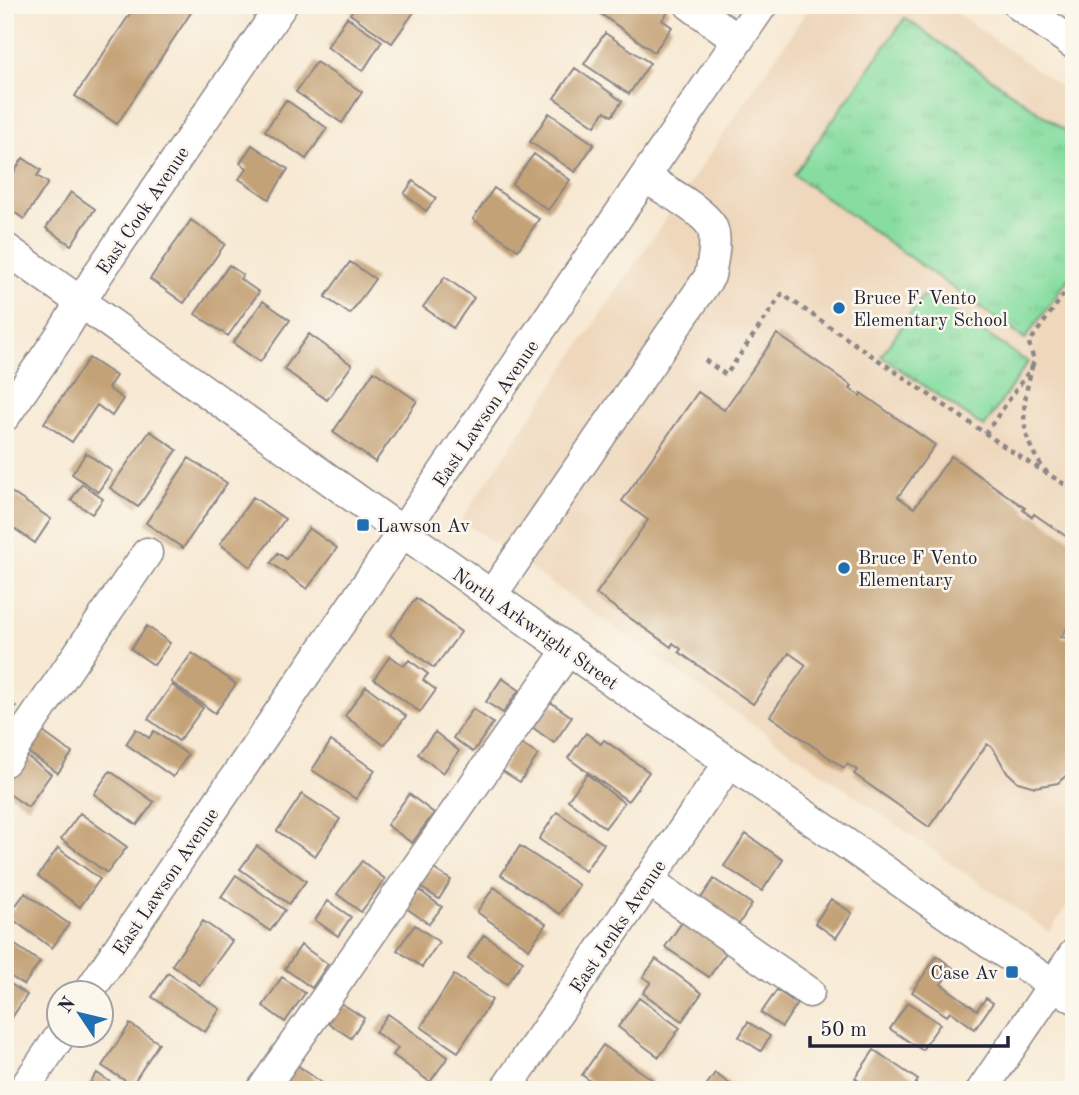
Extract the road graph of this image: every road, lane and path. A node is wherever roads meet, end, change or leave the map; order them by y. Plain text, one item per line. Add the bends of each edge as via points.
1 (282, 5) edge
2 (690, 5) edge
3 (762, 5) edge
4 (1018, 5) edge
5 (738, 40) junction
6 (1074, 44) edge
7 (646, 178) junction
8 (5, 248) edge
9 (1074, 280) edge
10 (80, 303) junction
11 (705, 360) dead end
12 (1032, 367) junction
13 (5, 416) edge
14 (985, 434) junction
15 (1051, 478) junction
16 (1074, 490) edge
17 (403, 535) junction
18 (147, 554) dead end
19 (491, 596) junction
20 (1074, 629) edge
21 (1066, 638) dead end
22 (568, 650) junction
23 (5, 761) edge
24 (729, 762) junction
25 (648, 880) junction
26 (1074, 954) edge
27 (98, 979) edge
28 (1064, 991) edge
29 (809, 992) dead end
30 (50, 1050) edge
31 (23, 1090) edge
32 (262, 1090) edge
33 (505, 1090) edge
34 (982, 1090) edge

1 - 10 street, East Cook Avenue
2 - 5 street
3 - 5 street, East Lawson Avenue
4 - 6 street
5 - 7 street, East Lawson Avenue
7 - 17 street, East Lawson Avenue
7 - 19 street via 698,212 712,228 710,276
8 - 10 street, North Arkwright Street
9 - 12 path via 1029,343
10 - 13 street, East Cook Avenue
10 - 17 street, North Arkwright Street
11 - 14 path via 726,375 782,294
12 - 14 path
12 - 15 path via 1024,417 1031,448
14 - 15 path
15 - 16 path
17 - 19 street, North Arkwright Street
17 - 27 street, East Lawson Avenue
18 - 23 street
19 - 22 street, North Arkwright Street
20 - 21 path
22 - 24 street, North Arkwright Street
22 - 32 street
24 - 25 street, East Jenks Avenue
24 - 28 street, North Arkwright Street
25 - 29 street
25 - 33 street, East Jenks Avenue
26 - 28 street
28 - 34 street
30 - 31 street

